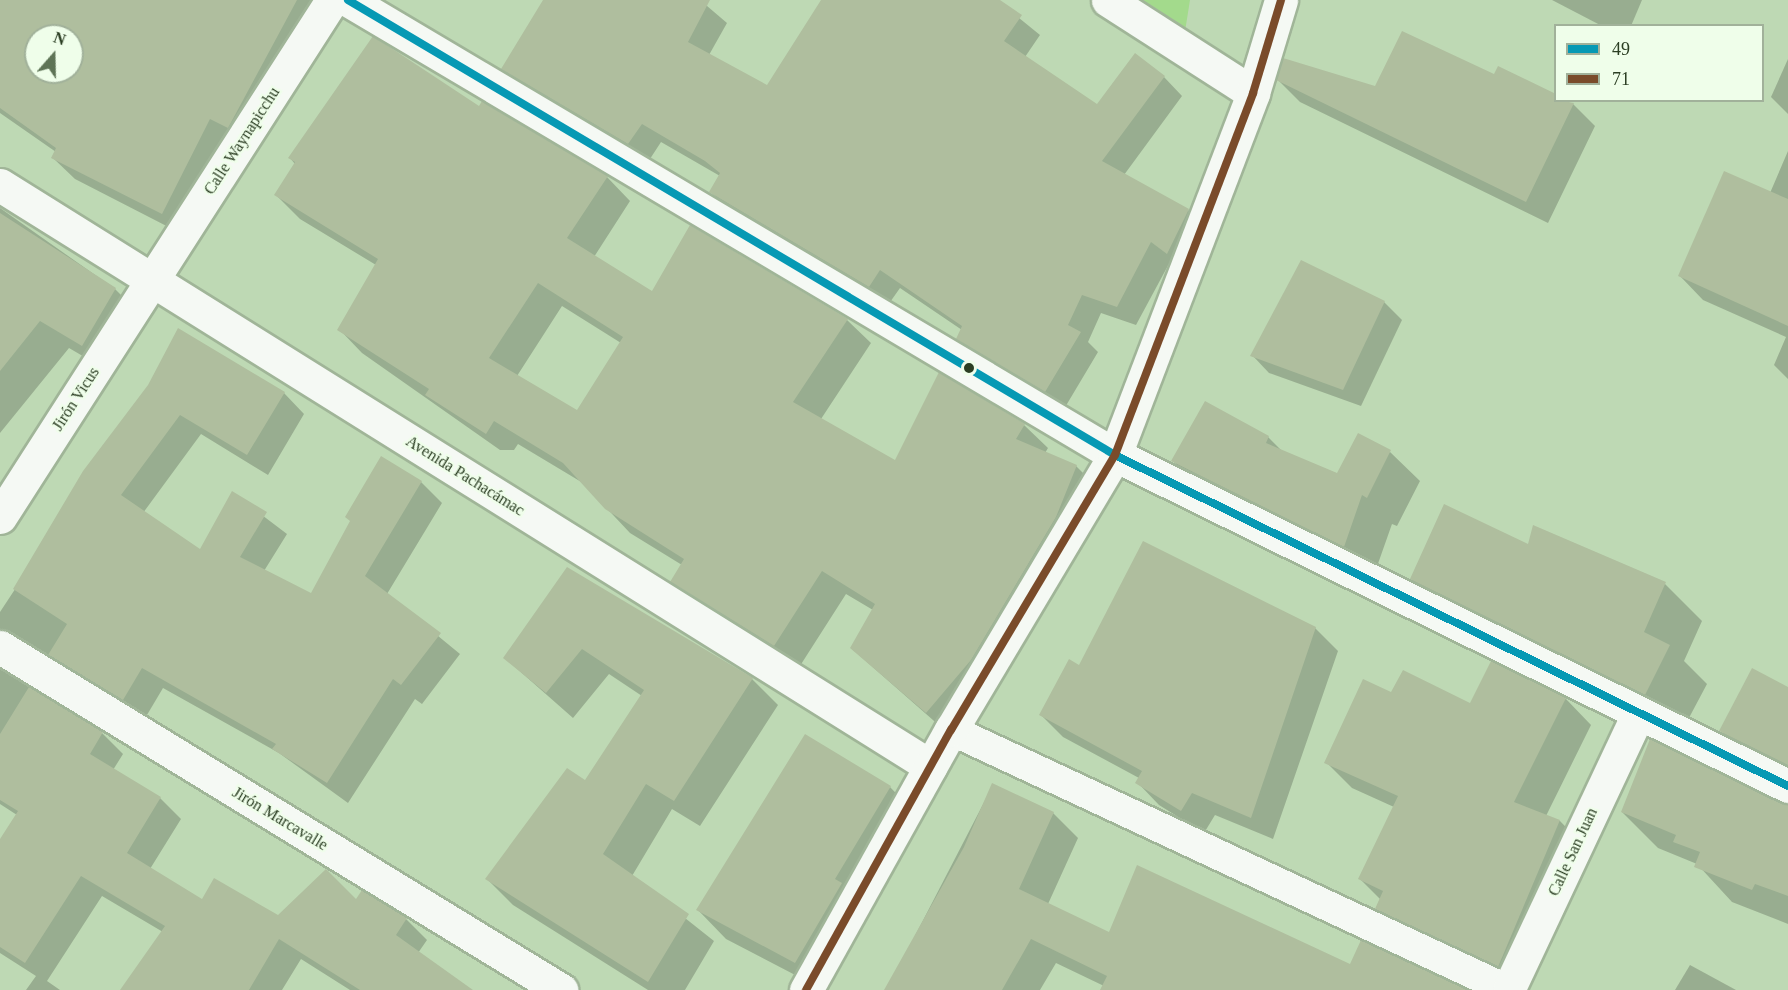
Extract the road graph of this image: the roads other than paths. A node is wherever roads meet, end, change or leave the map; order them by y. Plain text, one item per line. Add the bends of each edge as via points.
1 (332, 0) edge
2 (348, 0) edge
3 (1108, 0) edge
4 (1281, 0) edge
5 (1253, 93) junction
6 (0, 185) edge
7 (152, 281) junction
8 (1115, 455) junction
9 (0, 517) edge
10 (0, 647) edge
11 (1638, 714) junction
12 (951, 730) junction
13 (930, 766) junction
14 (1788, 786) edge
15 (1509, 988) edge
16 (561, 990) edge
17 (806, 990) edge

1 - 7 street, Calle Waynapicchu
2 - 8 street
3 - 5 street
4 - 5 street
5 - 8 street
6 - 7 street, Avenida Pachacámac
7 - 9 street, Jirón Vicus
7 - 13 street, Avenida Pachacámac
8 - 11 street
8 - 12 street
10 - 16 street, Jirón Marcavalle
11 - 14 street
11 - 15 street, Calle San Juan
12 - 13 street
12 - 15 lane
13 - 17 street

